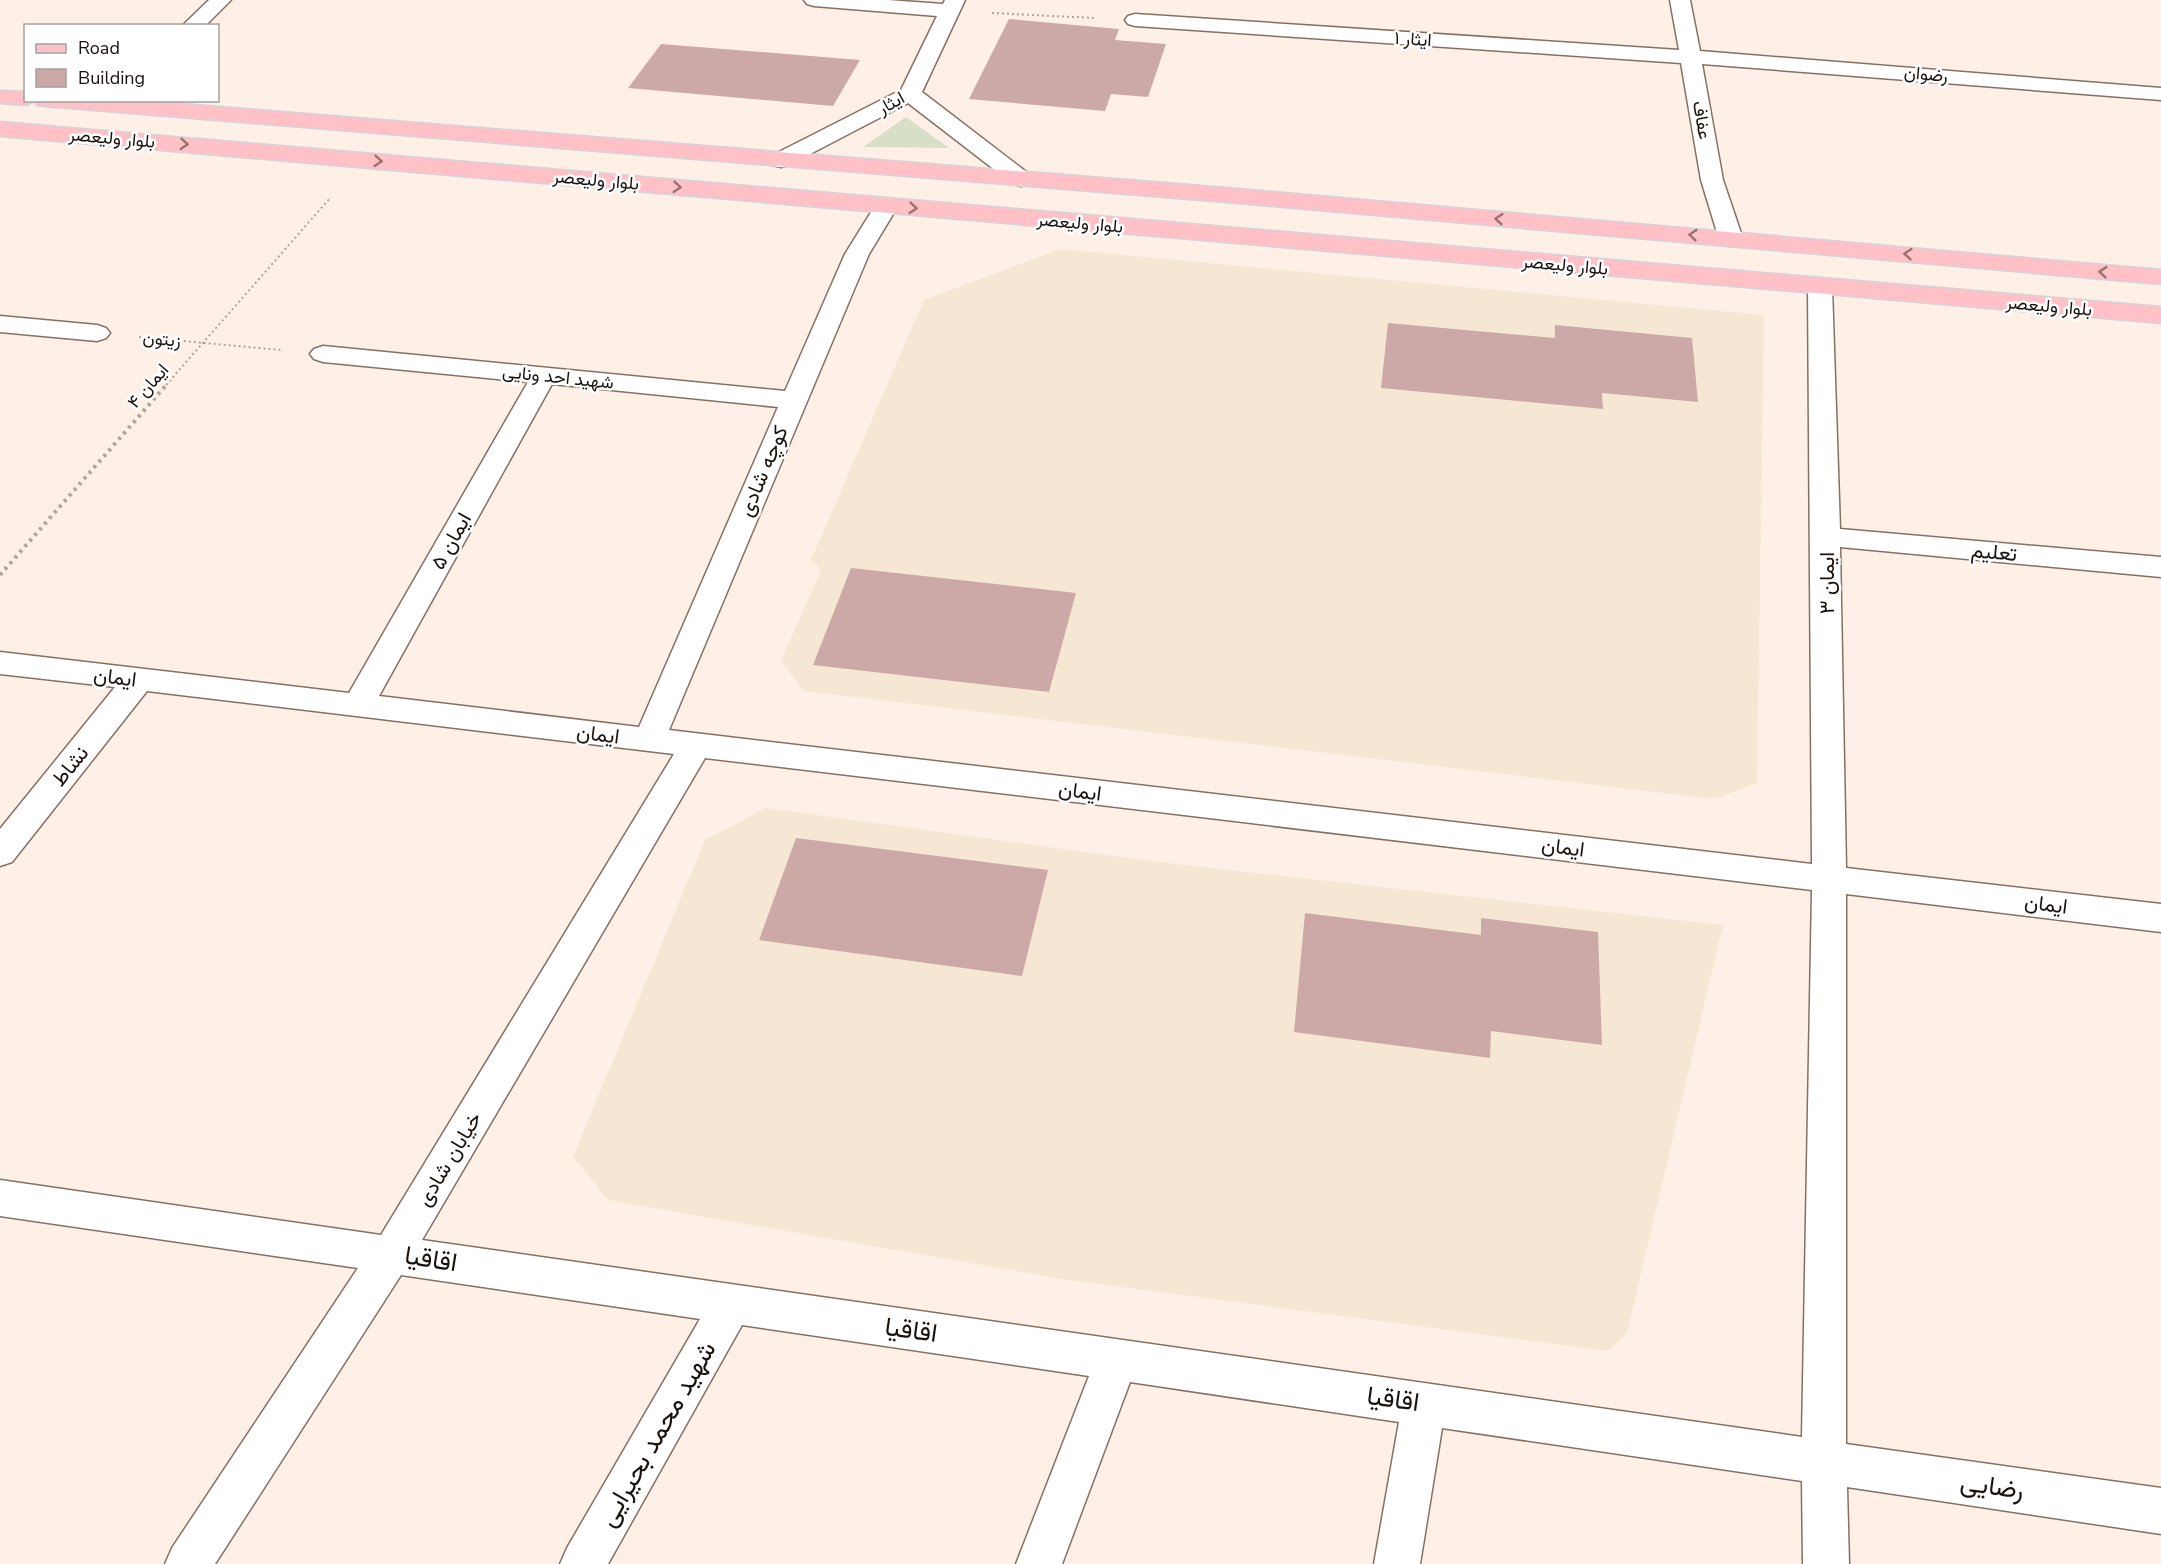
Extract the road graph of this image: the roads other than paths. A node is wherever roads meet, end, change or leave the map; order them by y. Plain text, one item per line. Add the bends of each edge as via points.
1 (220, 0) edge
2 (814, 0) edge
3 (1680, 0) edge
4 (953, 5) edge
5 (1135, 21) road end
6 (194, 24) edge
7 (1690, 57) junction
8 (910, 94) junction
9 (2161, 94) edge
10 (0, 97) edge
11 (24, 99) edge
12 (86, 102) edge
13 (106, 103) edge
14 (0, 129) edge
15 (781, 160) junction
16 (1020, 178) junction
17 (886, 206) junction
18 (1731, 239) junction
19 (2161, 277) edge
20 (1820, 287) junction
21 (2161, 315) edge
22 (0, 324) edge
23 (97, 333) road end
24 (323, 354) road end
25 (544, 376) junction
26 (793, 400) junction
27 (1827, 537) junction
28 (2161, 567) edge
29 (0, 663) edge
30 (139, 679) junction
31 (358, 705) junction
32 (649, 740) junction
33 (696, 745) junction
34 (0, 853) edge
35 (1829, 879) junction
36 (2161, 918) edge
37 (0, 1198) edge
38 (392, 1253) junction
39 (731, 1304) junction
40 (1117, 1360) junction
41 (1424, 1404) junction
42 (1823, 1462) junction
43 (2161, 1511) edge
44 (188, 1564) edge
45 (583, 1564) edge
46 (1039, 1564) edge
47 (1397, 1564) edge
48 (1826, 1564) edge

1 - 6 street
2 - 4 street
3 - 7 street, عفاف
4 - 8 street, ایثار
5 - 7 street, ایثار ۱
7 - 9 street, رضوان
7 - 18 street, عفاف via 1712,180
8 - 15 street, ایثار
8 - 16 street
10 - 11 main road
12 - 13 main road, بلوار ولیعصر
13 - 15 main road, بلوار ولیعصر
14 -> 17 main road, بلوار ولیعصر
15 - 16 main road, بلوار ولیعصر
18 -> 16 main road, بلوار ولیعصر
17 -> 20 main road, بلوار ولیعصر
17 - 26 street, کوچه شادی via 857,254
19 -> 18 main road, بلوار ولیعصر
18 - 20 main road
20 - 21 main road, بلوار ولیعصر
20 - 27 street, ایمان ۳
22 - 23 street
24 - 25 street, شهید احد ونایی
25 - 26 street, شهید احد ونایی
25 - 31 street, ایمان ۵
26 - 32 street, کوچه شادی
27 - 28 street, تعلیم
27 - 35 street, ایمان ۳
29 - 30 street, ایمان
30 - 31 street, ایمان
30 - 34 street, نشاط
31 - 32 street, ایمان
32 - 33 street, ایمان
33 - 35 street, ایمان
33 - 38 street, خیابان شادی
35 - 36 street, ایمان
35 - 42 street, ایمان ۳
37 - 38 street, اقاقیا
38 - 39 street, اقاقیا
38 - 44 street, خیابان شادی
39 - 40 street, اقاقیا
39 - 45 street, شهید محمد بحیرایی
40 - 41 street, اقاقیا
40 - 46 street
41 - 42 street, اقاقیا
41 - 47 street
42 - 43 street, رضایی
42 - 48 street, ایمان ۳

